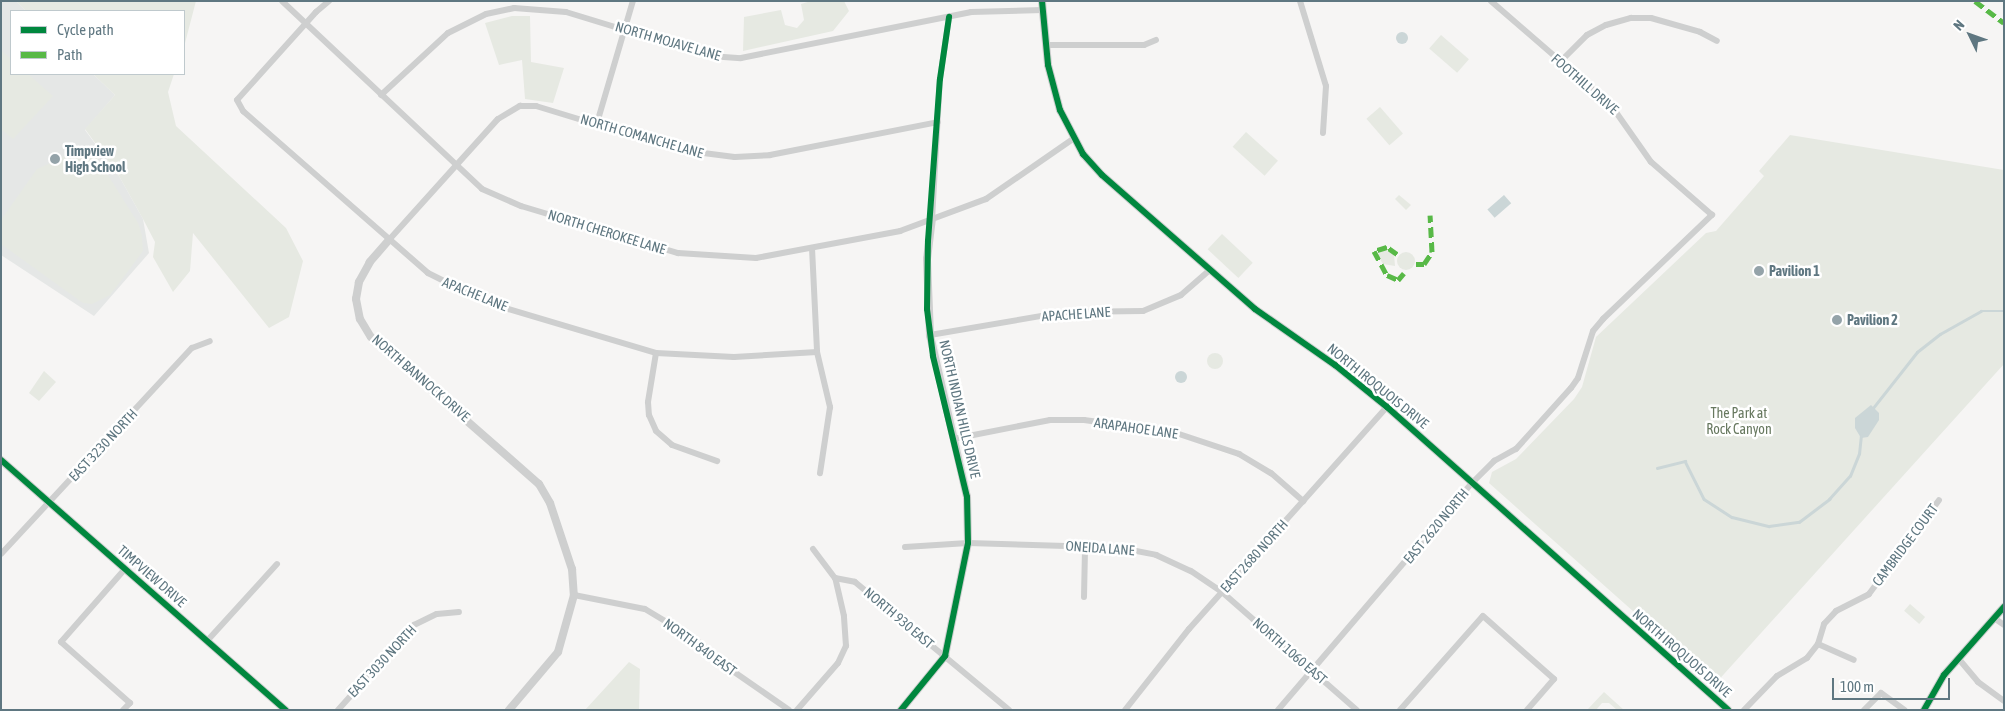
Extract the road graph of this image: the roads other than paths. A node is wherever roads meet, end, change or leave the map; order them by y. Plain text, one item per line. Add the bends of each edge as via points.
1 (282, 1) edge
2 (329, 1) edge
3 (633, 1) edge
4 (1042, 1) edge
5 (1300, 1) edge
6 (1491, 1) edge
7 (1043, 10) junction
8 (949, 17) junction
9 (304, 25) junction
10 (624, 29) junction
11 (1156, 40) dead end
12 (1717, 41) dead end
13 (1046, 45) junction
14 (1560, 62) junction
15 (381, 95) junction
16 (938, 122) junction
17 (597, 123) junction
18 (1323, 133) dead end
19 (1073, 139) junction
20 (458, 165) junction
21 (1712, 215) joint
22 (932, 220) junction
23 (388, 241) junction
24 (812, 248) junction
25 (1210, 270) junction
26 (930, 335) junction
27 (210, 341) dead end
28 (817, 352) junction
29 (656, 353) junction
30 (1387, 407) junction
31 (953, 439) junction
32 (1, 460) edge
33 (718, 461) dead end
34 (820, 473) dead end
35 (1473, 482) junction
36 (1939, 500) dead end
37 (1303, 501) junction
38 (50, 503) junction
39 (968, 543) junction
40 (905, 547) dead end
41 (1085, 548) junction
42 (813, 549) dead end
43 (1, 554) edge
44 (277, 564) dead end
45 (126, 569) junction
46 (835, 578) junction
47 (1222, 592) junction
48 (574, 595) junction
49 (1084, 597) dead end
50 (2004, 606) edge
51 (459, 612) dead end
52 (1994, 618) junction
53 (2004, 625) edge
54 (207, 641) junction
55 (1818, 644) junction
56 (945, 656) junction
57 (1958, 658) junction
58 (1854, 660) dead end
59 (1313, 670) junction
60 (2004, 701) edge
61 (123, 710) edge
62 (286, 710) edge
63 (338, 710) edge
64 (509, 710) edge
65 (789, 710) edge
66 (797, 710) edge
67 (902, 710) edge
68 (1009, 710) edge
69 (1125, 710) edge
70 (1278, 710) edge
71 (1357, 710) edge
72 (1400, 710) edge
73 (1527, 710) edge
74 (1728, 710) edge
75 (1744, 710) edge
76 (1864, 710) edge
77 (1904, 710) edge
78 (1924, 710) edge

1 - 9 street, NORTH CHEROKEE LANE
2 - 9 street
3 - 10 street
4 - 7 street, NORTH IROQUOIS DRIVE
5 - 18 street via 1326,86
6 - 14 street, FOOTHILL DRIVE
7 - 8 street, NORTH MOJAVE LANE via 971,12
7 - 13 street, NORTH IROQUOIS DRIVE
8 - 10 street, NORTH MOJAVE LANE via 741,58 710,56
8 - 16 street, NORTH INDIAN HILLS DRIVE
9 - 15 street, NORTH CHEROKEE LANE
9 - 23 street, APACHE LANE via 237,100 243,111
10 - 15 street, NORTH MOJAVE LANE via 550,9 514,8 486,14 438,39
10 - 17 street
11 - 13 street via 1144,46
12 - 14 street via 1700,32 1651,18 1631,18 1606,24 1587,35
13 - 19 street, NORTH IROQUOIS DRIVE via 1051,80
14 - 21 street, FOOTHILL DRIVE via 1623,118 1651,162
15 - 20 street, NORTH CHEROKEE LANE
16 - 17 street, NORTH COMANCHE LANE via 770,155 735,157 680,150
16 - 22 street, NORTH INDIAN HILLS DRIVE
17 - 20 street, NORTH COMANCHE LANE via 536,106 520,106 498,118
19 - 22 street, NORTH CHEROKEE LANE via 986,200
19 - 25 street, NORTH IROQUOIS DRIVE via 1102,175
20 - 23 street, NORTH BANNOCK DRIVE
20 - 24 street, NORTH CHEROKEE LANE via 482,188 500,197 654,248 756,258
21 - 35 street, EAST 2620 NORTH via 1603,319 1593,331 1578,378 1571,388 1516,449 1494,461
22 - 24 street, NORTH CHEROKEE LANE via 900,231
22 - 26 street, NORTH INDIAN HILLS DRIVE via 927,259
23 - 29 street, APACHE LANE via 428,273 473,296
23 - 48 street, NORTH BANNOCK DRIVE via 370,262 359,282 356,299 360,319 371,337 539,484 550,503 572,569
24 - 28 street
25 - 26 street, APACHE LANE via 1181,295 1143,311 1065,312
25 - 30 street, NORTH IROQUOIS DRIVE via 1262,314 1336,365
26 - 31 street, NORTH INDIAN HILLS DRIVE
27 - 38 street, EAST 3230 NORTH via 192,348
28 - 29 street, APACHE LANE via 734,357
28 - 34 street via 830,407
29 - 33 street via 648,402 656,431 672,445
30 - 35 street, NORTH IROQUOIS DRIVE
30 - 37 street, EAST 2680 NORTH
31 - 37 street, ARAPAHOE LANE via 1030,423 1068,420 1173,432 1238,454 1271,473
31 - 39 street, NORTH INDIAN HILLS DRIVE via 967,497
32 - 38 street, TIMPVIEW DRIVE
35 - 59 street, EAST 2620 NORTH
35 - 74 street, NORTH IROQUOIS DRIVE
36 - 55 street, CAMBRIDGE COURT via 1869,594 1836,610 1824,624
37 - 47 street, EAST 2680 NORTH
38 - 43 street, EAST 3230 NORTH
38 - 45 street, TIMPVIEW DRIVE
39 - 40 street, ONEIDA LANE
39 - 41 street, ONEIDA LANE
39 - 56 street, NORTH INDIAN HILLS DRIVE
41 - 47 street, ONEIDA LANE via 1126,549 1156,555 1191,571
41 - 49 street
42 - 46 street
44 - 54 street
45 - 54 street, TIMPVIEW DRIVE
45 - 61 street via 60,642 130,703
46 - 56 street, NORTH 930 EAST via 856,582
46 - 66 street via 844,616 846,646 838,663
47 - 59 street, NORTH 1060 EAST
47 - 69 street, EAST 2680 NORTH
48 - 64 street via 558,652
48 - 65 street, NORTH 840 EAST via 645,609 695,639 727,667
50 - 52 street
51 - 63 street, EAST 3030 NORTH via 437,614 414,625
52 - 53 street
52 - 57 street
54 - 62 street, TIMPVIEW DRIVE
55 - 58 street
55 - 75 street, CAMBRIDGE COURT via 1807,658 1764,687
56 - 67 street
56 - 68 street, NORTH 930 EAST
57 - 60 street via 1978,682
57 - 78 street
59 - 70 street, EAST 2620 NORTH
59 - 71 street, NORTH 1060 EAST
72 - 73 street via 1483,616 1554,679
76 - 77 street via 1881,693

